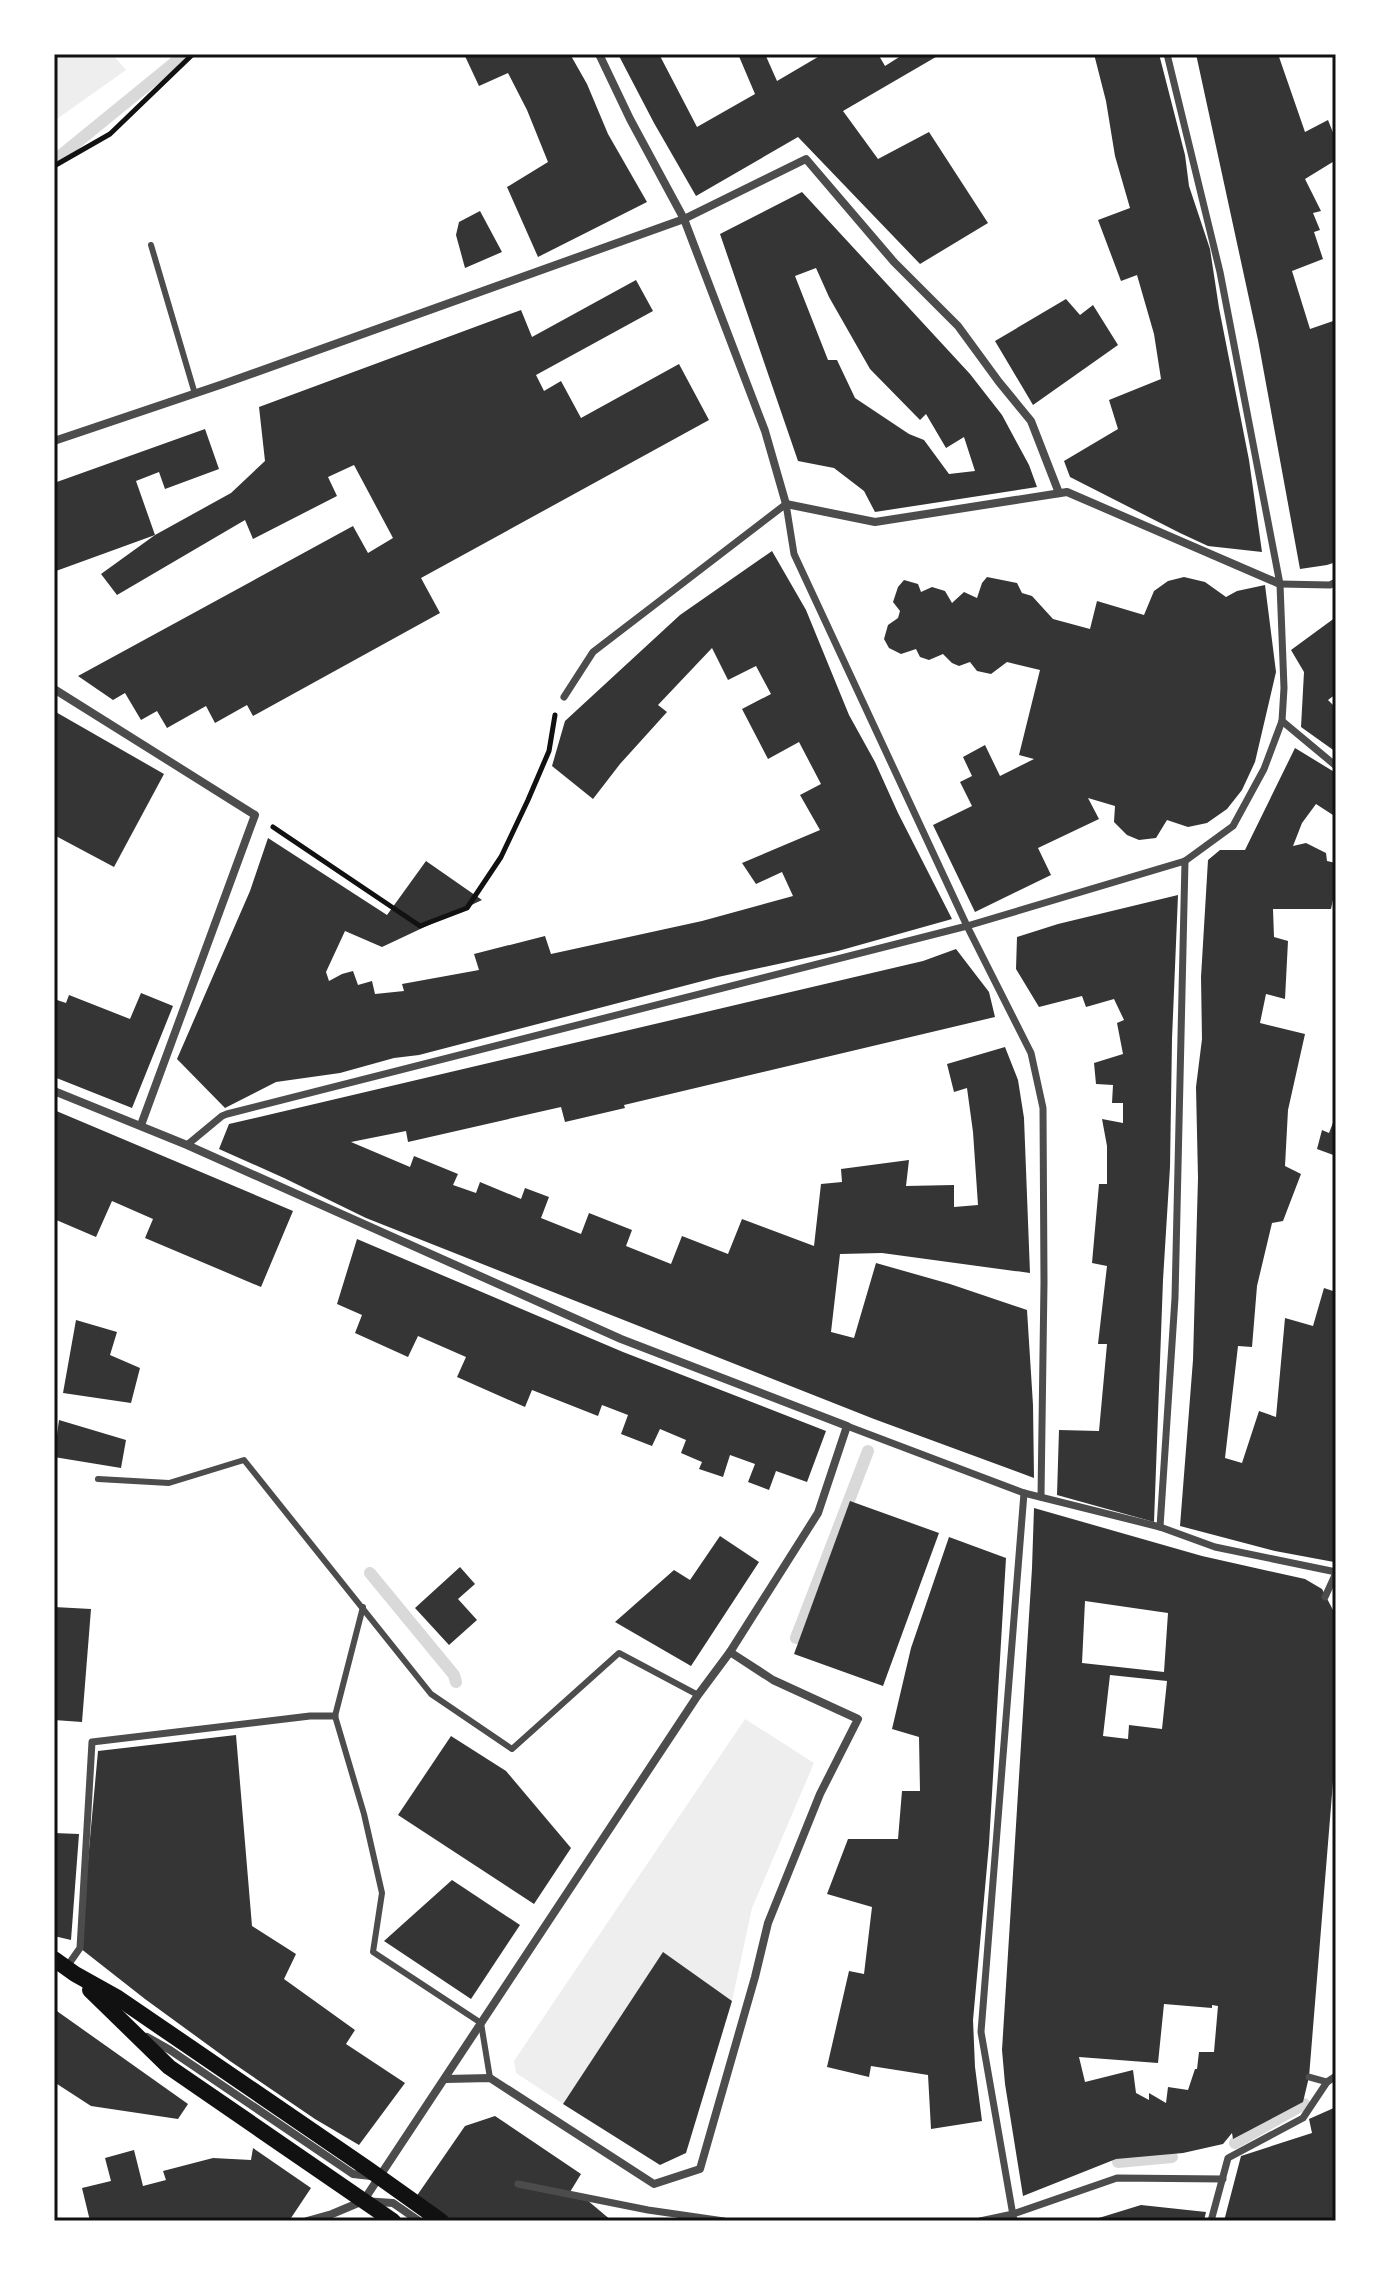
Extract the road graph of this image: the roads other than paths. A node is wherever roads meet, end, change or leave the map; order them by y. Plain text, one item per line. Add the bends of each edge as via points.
1 (599, 54) edge
2 (1167, 54) edge
3 (684, 219) junction
4 (151, 245) dead end
5 (195, 394) junction
6 (54, 441) edge
7 (1059, 493) junction
8 (786, 504) junction
9 (1336, 582) edge
10 (1280, 584) junction
11 (54, 689) edge
12 (564, 697) road end
13 (1282, 721) junction
14 (1336, 766) edge
15 (1185, 861) junction
16 (967, 926) junction
17 (54, 1091) edge
18 (141, 1125) junction
19 (187, 1145) junction
20 (847, 1426) junction
21 (98, 1479) dead end
22 (1024, 1493) junction
23 (1041, 1497) junction
24 (1160, 1527) junction
25 (1336, 1573) edge
26 (1325, 1597) dead end
27 (363, 1607) junction
28 (730, 1652) junction
29 (698, 1695) junction
30 (335, 1716) junction
31 (65, 1967) edge
32 (481, 2023) junction
33 (126, 2025) junction
34 (1336, 2076) edge
35 (1309, 2077) dead end
36 (490, 2078) junction
37 (446, 2079) junction
38 (1327, 2082) junction
39 (380, 2177) junction
40 (1223, 2179) junction
41 (518, 2184) dead end
42 (363, 2201) junction
43 (1014, 2217) edge
44 (307, 2221) edge
45 (393, 2221) edge
46 (419, 2221) edge
47 (441, 2221) edge
48 (724, 2221) edge
49 (980, 2221) edge
50 (1211, 2221) edge

1 - 3 street
2 - 10 street via 1220,272
3 - 5 street
3 - 7 street via 806,159 894,262 958,326 1031,421
3 - 8 street via 765,431
4 - 5 lane
5 - 6 street
7 - 8 street via 875,522
7 - 10 street
8 - 12 street via 593,652
8 - 16 street via 794,554
9 - 10 street
10 - 13 street
11 - 18 street via 255,815
13 - 14 street
13 - 15 street via 1233,826
15 - 16 street
15 - 24 street via 1175,1298
16 - 19 street via 227,1114
16 - 23 street via 1031,1053 1043,1108
17 - 18 street
18 - 19 street
19 - 20 street via 621,1339
20 - 22 street
20 - 28 street via 818,1513
21 - 27 lane via 169,1483 244,1460
22 - 23 street
22 - 43 street via 981,2032
23 - 24 street
24 - 25 street via 1215,1547
25 - 26 street
27 - 29 lane via 431,1694 512,1749 619,1653
27 - 30 lane
28 - 29 street
28 - 36 street via 773,1680 858,1719 820,1794 768,1923 700,2169 654,2184
29 - 32 street
30 - 31 street via 92,1742 80,1948
30 - 32 lane via 382,1893 373,1952
31 - 33 main road
31 - 39 main road
32 - 36 lane
32 - 37 street
33 - 39 street via 353,2174
33 - 42 main road via 169,2067
34 - 38 street
35 - 38 street
36 - 37 street
37 - 39 street
38 - 40 street via 1303,2118 1228,2158
39 - 42 street
39 - 47 main road
40 - 43 street via 1117,2178
40 - 50 street
41 - 48 street
42 - 44 street
42 - 45 main road
42 - 46 street via 393,2203
43 - 49 street

